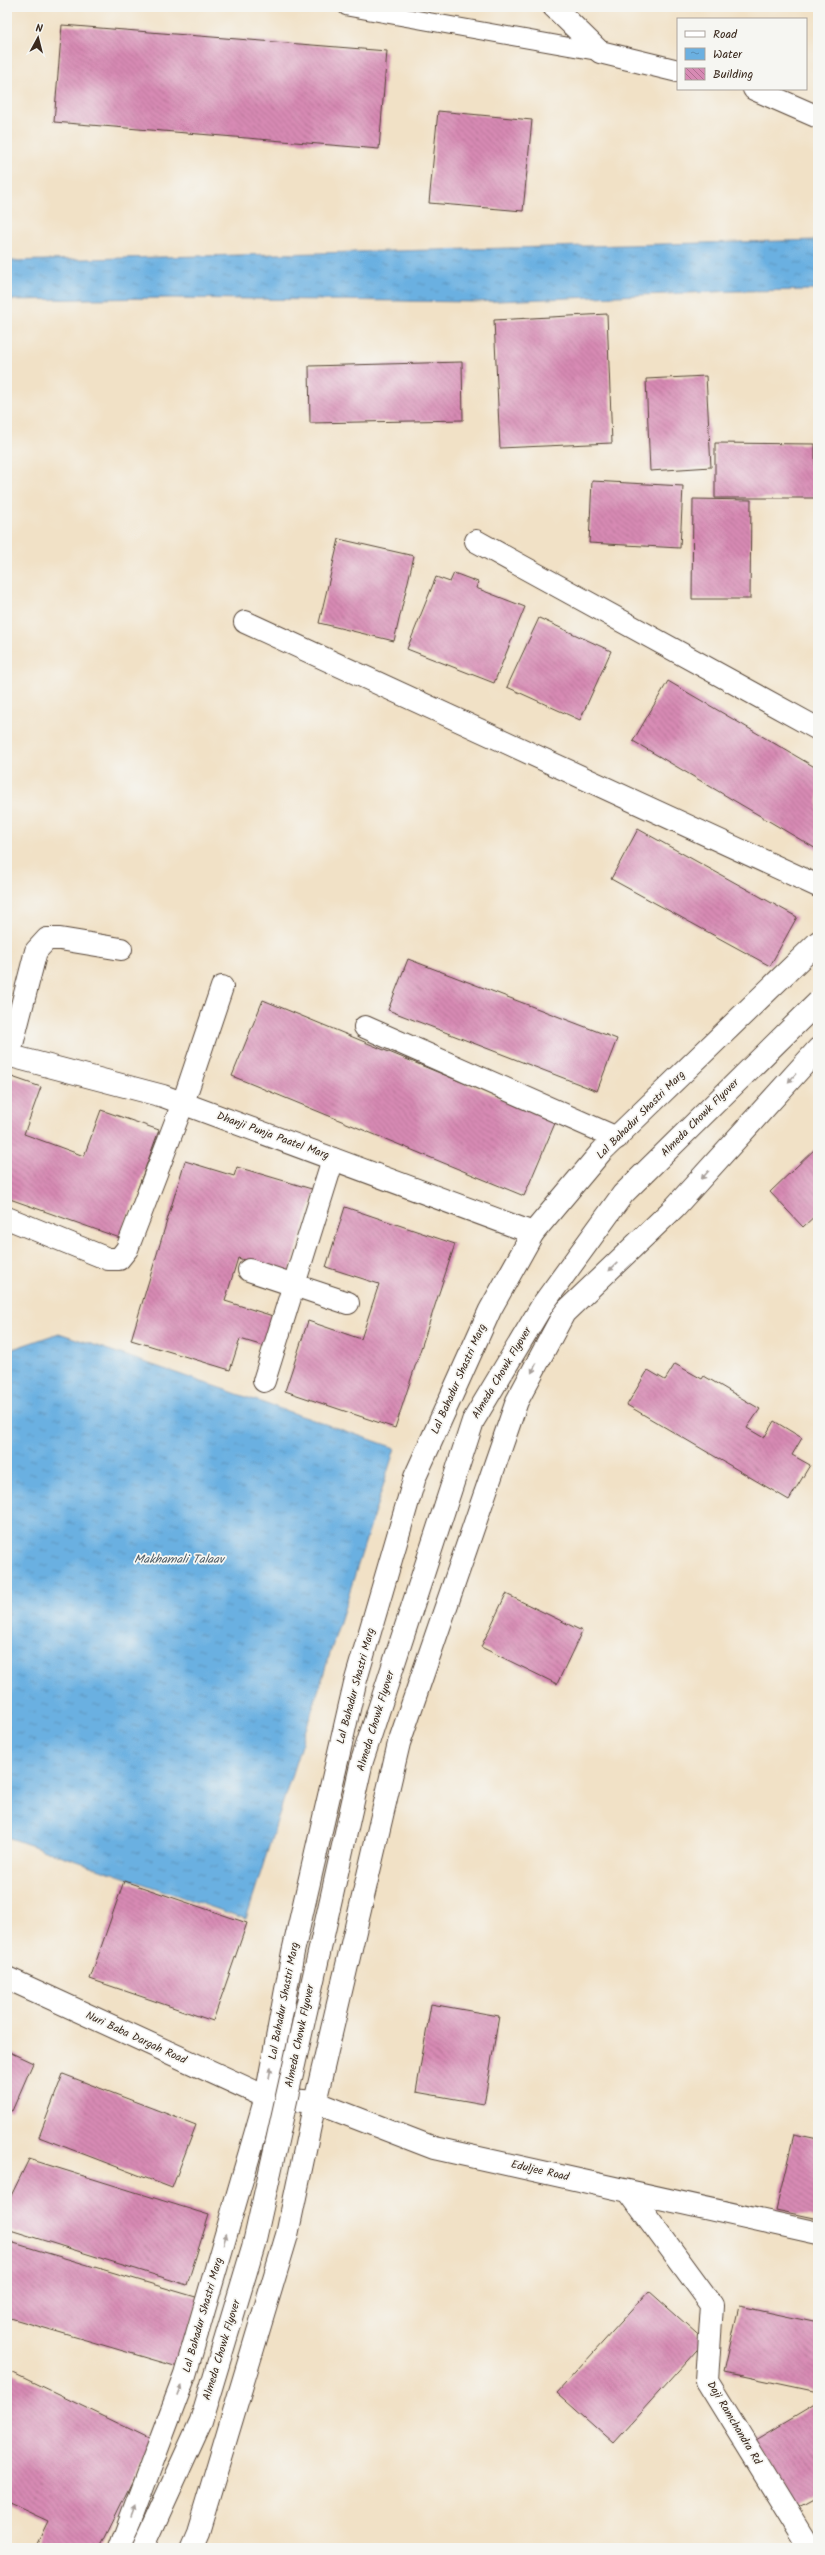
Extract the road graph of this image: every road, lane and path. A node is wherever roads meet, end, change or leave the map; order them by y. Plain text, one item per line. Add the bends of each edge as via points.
1 (347, 7) edge
2 (554, 7) edge
3 (600, 52) junction
4 (677, 70) edge
5 (756, 90) edge
6 (818, 117) edge
7 (476, 541) dead end
8 (245, 622) dead end
9 (818, 729) edge
10 (818, 886) edge
11 (818, 942) edge
12 (121, 949) dead end
13 (222, 986) dead end
14 (818, 1002) edge
15 (365, 1027) dead end
16 (818, 1049) edge
17 (8, 1056) edge
18 (183, 1103) junction
19 (617, 1138) junction
20 (333, 1159) junction
21 (7, 1218) edge
22 (533, 1233) junction
23 (249, 1270) dead end
24 (294, 1286) junction
25 (348, 1303) dead end
26 (264, 1381) dead end
27 (7, 1978) edge
28 (266, 2098) junction
29 (315, 2102) junction
30 (630, 2192) junction
31 (818, 2233) edge
32 (120, 2548) edge
33 (144, 2548) edge
34 (191, 2548) edge
35 (810, 2548) edge

1 - 3 lane
2 - 3 main road
3 - 4 main road
5 - 6 main road
7 - 9 main road
8 - 10 main road
11 - 19 main road, Lal Bahadur Shastri Marg
12 - 17 main road via 47,939 36,951
13 - 18 main road
14 - 33 main road, Almeda Chowk Flyover, bridge via 623,1194 543,1304 473,1421 362,1761 253,2248 200,2421
15 - 19 main road
16 -> 29 main road via 675,1207 564,1313 517,1401 399,1743
17 - 18 main road, Dhanji Punja Paatel Marg
18 - 20 main road, Dhanji Punja Paatel Marg
18 - 21 main road via 127,1249 119,1259 108,1259
19 - 22 main road, Lal Bahadur Shastri Marg via 601,1152
20 - 22 main road, Dhanji Punja Paatel Marg
20 - 24 main road
28 -> 22 main road, Lal Bahadur Shastri Marg via 293,1952 355,1683 416,1477 490,1310
23 - 24 main road
24 - 25 main road
24 - 26 main road
27 - 28 main road, Nuri Baba Dargah Road
28 - 29 main road, Eduljee Road
32 -> 28 main road, Lal Bahadur Shastri Marg via 185,2375
29 - 30 main road, Eduljee Road via 434,2148
29 - 34 main road via 287,2235 198,2532
30 - 31 main road, Eduljee Road
30 - 35 main road, Daji Ramchandra Rd via 712,2305 706,2381

